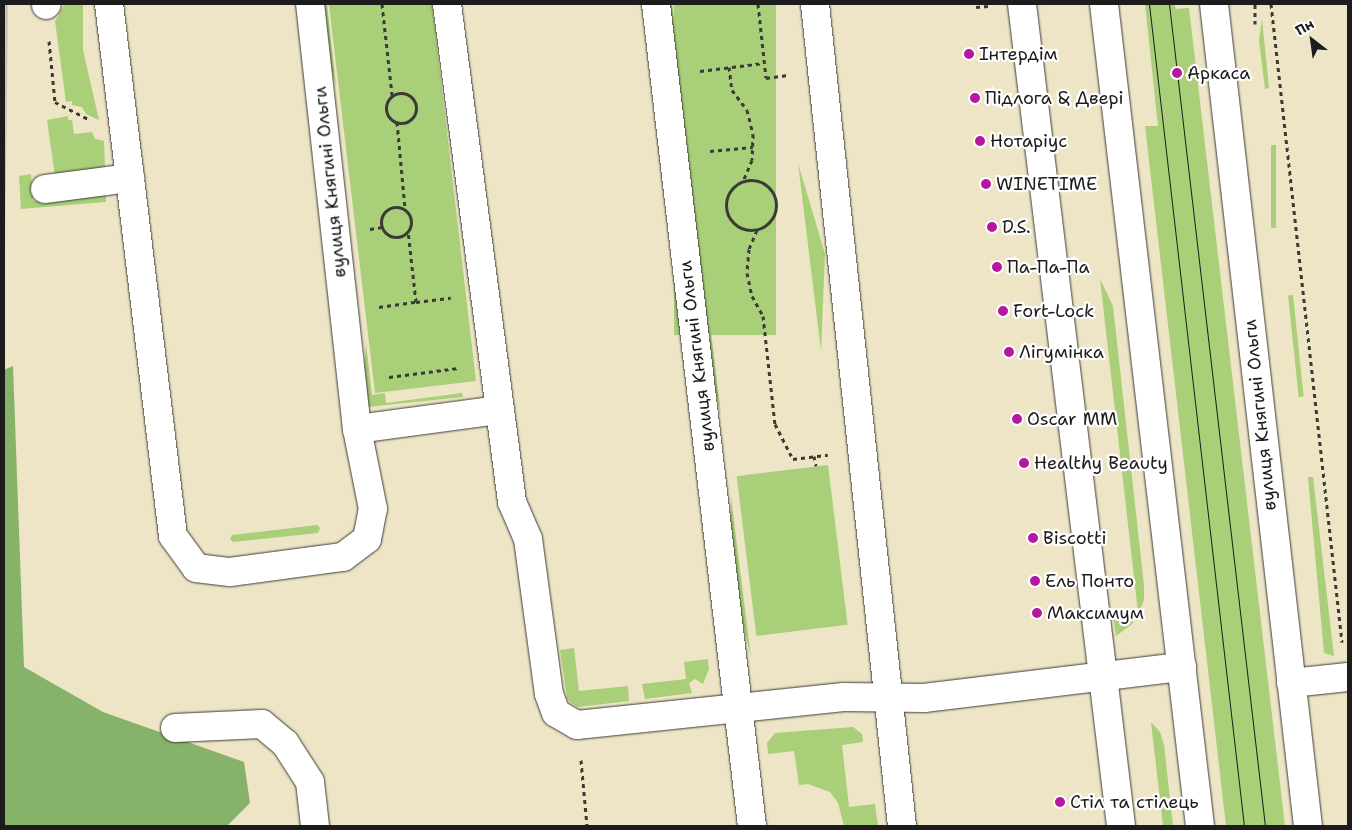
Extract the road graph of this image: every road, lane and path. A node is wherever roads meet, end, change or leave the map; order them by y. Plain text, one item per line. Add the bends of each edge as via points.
1 (109, 4) edge
2 (310, 4) edge
3 (382, 4) edge
4 (447, 4) edge
5 (656, 4) edge
6 (758, 4) edge
7 (815, 4) edge
8 (1022, 4) edge
9 (1104, 4) edge
10 (1214, 4) edge
11 (1271, 4) edge
12 (46, 5) edge
13 (696, 62) dead end
14 (764, 63) junction
15 (729, 68) junction
16 (794, 74) dead end
17 (392, 95) junction
18 (397, 122) junction
19 (125, 139) junction
20 (754, 147) junction
21 (704, 152) dead end
22 (130, 178) junction
23 (744, 179) junction
24 (45, 190) dead end
25 (405, 210) junction
26 (757, 230) junction
27 (408, 231) junction
28 (416, 302) junction
29 (452, 306) dead end
30 (360, 309) junction
31 (459, 359) dead end
32 (382, 377) dead end
33 (389, 377) junction
34 (390, 387) dead end
35 (499, 410) junction
36 (357, 429) junction
37 (838, 454) dead end
38 (814, 456) junction
39 (816, 466) dead end
40 (1343, 649) dead end
41 (1182, 667) junction
42 (1348, 677) edge
43 (1102, 678) junction
44 (1291, 683) junction
45 (888, 698) junction
46 (738, 708) junction
47 (577, 725) junction
48 (174, 728) dead end
49 (757, 815) edge
50 (315, 826) edge
51 (587, 826) edge
52 (902, 826) edge
53 (1121, 826) edge
54 (1200, 826) edge
55 (1308, 826) edge

1 - 19 main road
2 - 30 main road, вулиця Княгині Ольги via 332,122
3 - 17 path
4 - 35 main road
5 - 46 main road, вулиця Княгині Ольги via 676,111 716,446
6 - 14 path
7 - 45 main road
8 - 43 main road
9 - 41 main road
10 - 44 main road, вулиця Княгині Ольги
11 - 40 path
12 - 19 path via 55,102
13 - 15 path via 697,71
14 - 15 path
14 - 16 path via 766,78
15 - 20 path via 732,90 751,122
17 - 18 path via 386,108 389,117
17 - 18 path via 406,93 416,103 416,112 411,120
18 - 25 path
19 - 22 main road
20 - 21 path
20 - 23 path
22 - 24 main road
22 - 36 main road, вулиця Княгині Ольги via 173,536 196,568 230,572 343,557 367,539 372,509
23 - 26 path via 734,184 727,194 725,206 735,225
23 - 26 path via 756,179 774,192 777,204 774,215
25 - 27 path via 412,222
25 - 27 path via 396,207 387,210 381,222 384,231 392,237
26 - 38 path via 749,249 747,273 752,296 763,316 775,424 793,459
27 - 28 path
28 - 29 path via 452,298
28 - 30 path
30 - 36 main road, вулиця Княгині Ольги
31 - 33 path via 460,368
32 - 33 path
33 - 34 path
35 - 36 main road
35 - 47 main road via 512,502 528,539 549,694 556,713
37 - 38 path
38 - 39 path
41 - 43 main road
41 - 54 main road
42 - 44 main road
43 - 45 main road via 924,698
43 - 53 main road
44 - 55 main road, вулиця Княгині Ольги
45 - 46 main road via 844,697
45 - 52 main road
46 - 47 main road
46 - 49 main road, вулиця Княгині Ольги
47 - 51 path
48 - 50 main road via 262,724 285,743 310,782

